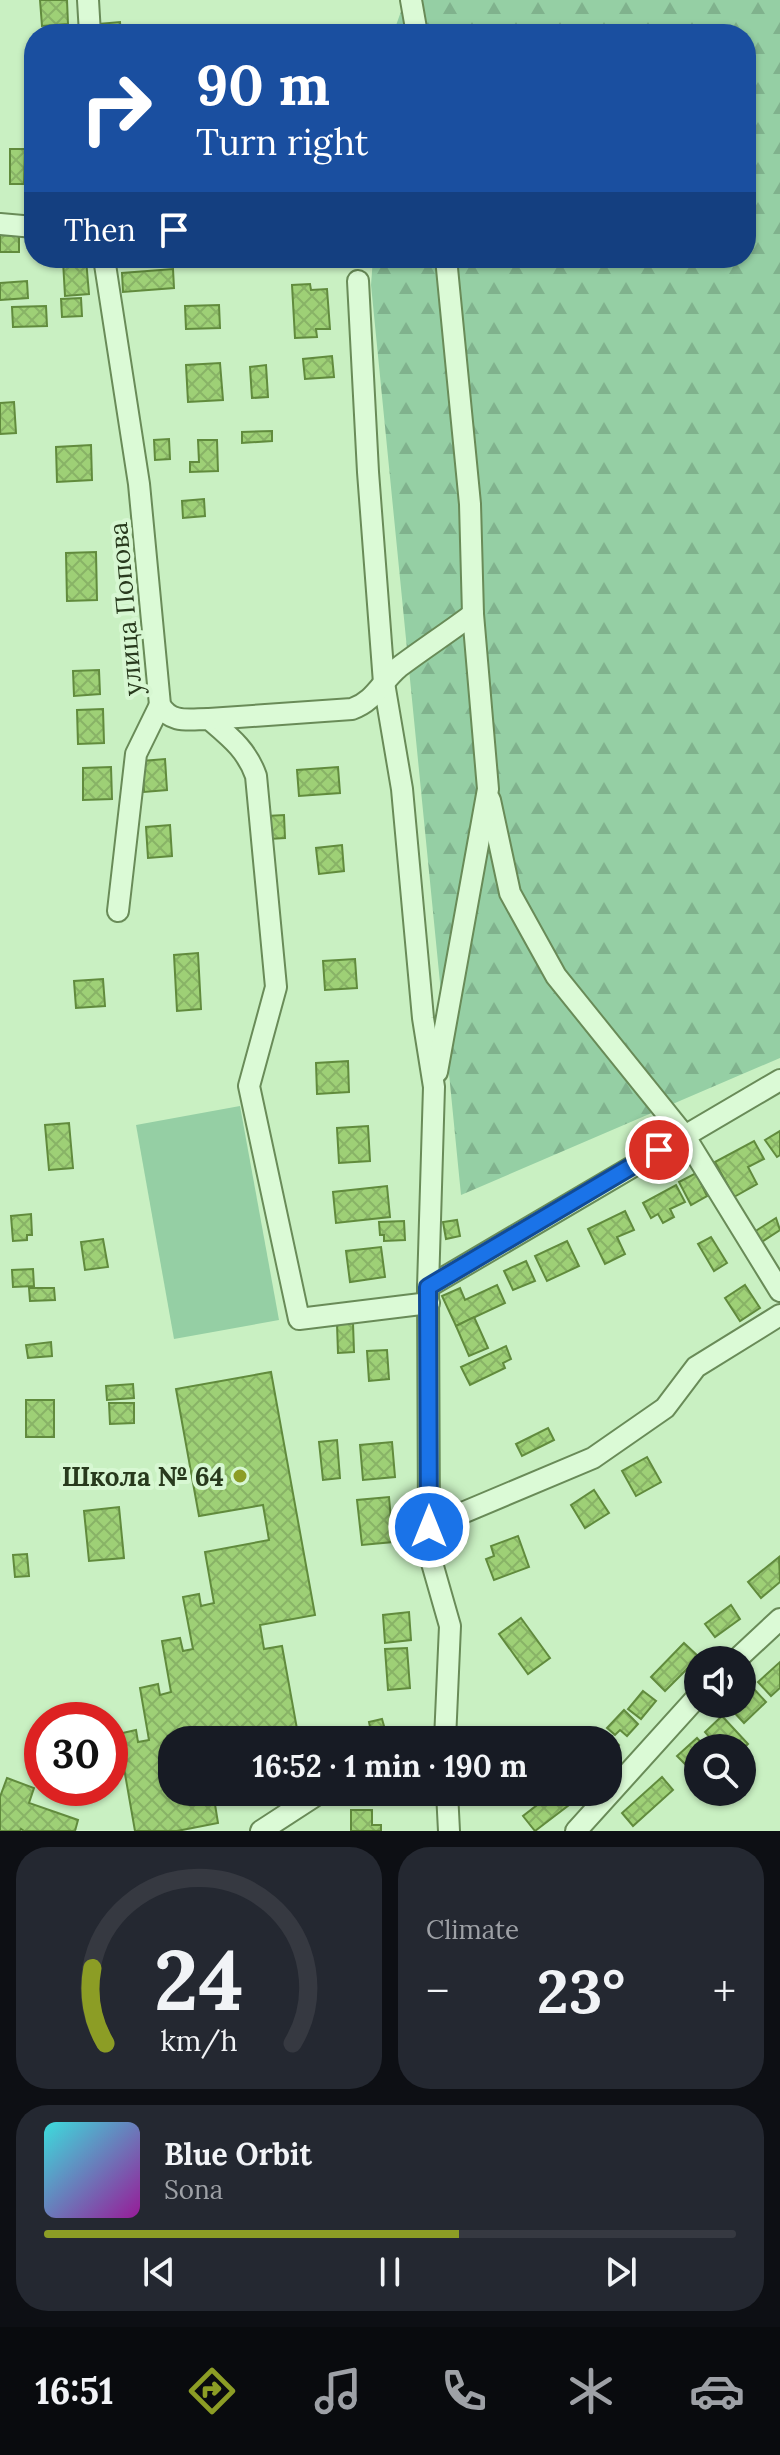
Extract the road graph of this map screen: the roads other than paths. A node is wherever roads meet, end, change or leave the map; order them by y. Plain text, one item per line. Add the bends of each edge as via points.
1 (88, 0) edge
2 (411, 0) edge
3 (89, 24) edge
4 (415, 24) edge
5 (0, 224) edge
6 (24, 226) edge
7 (106, 268) edge
8 (447, 268) edge
9 (358, 281) dead end
10 (473, 614) junction
11 (384, 683) junction
12 (160, 705) junction
13 (209, 719) junction
14 (488, 789) junction
15 (118, 911) dead end
16 (780, 1080) edge
17 (434, 1087) junction
18 (684, 1135) junction
19 (780, 1291) edge
20 (428, 1295) junction
21 (780, 1315) edge
22 (429, 1527) junction
23 (780, 1619) edge
24 (751, 1646) edge
25 (684, 1711) edge
26 (443, 1726) edge
27 (299, 1806) edge
28 (448, 1806) edge
29 (261, 1831) edge
30 (449, 1831) edge
31 (576, 1831) edge

1 - 3 street
2 - 4 street
5 - 6 street
7 - 12 street, улица Попова via 139,484
8 - 10 street via 470,504
9 - 11 street
10 - 11 street, улица Попова
10 - 14 street
11 - 13 street, улица Попова via 373,698 352,709
11 - 17 street via 402,789
12 - 13 street, улица Попова via 176,719
12 - 15 street via 136,754
13 - 20 street via 240,745 256,776 276,987 249,1086 299,1319
14 - 17 street
14 - 18 street via 510,893 556,976
16 - 18 street
17 - 20 street
18 - 19 street
18 - 20 street
20 - 22 street
21 - 22 street via 696,1367 665,1408 593,1458
22 - 26 street via 430,1556 450,1626
23 - 24 street
25 - 31 street
27 - 29 street
28 - 30 street

